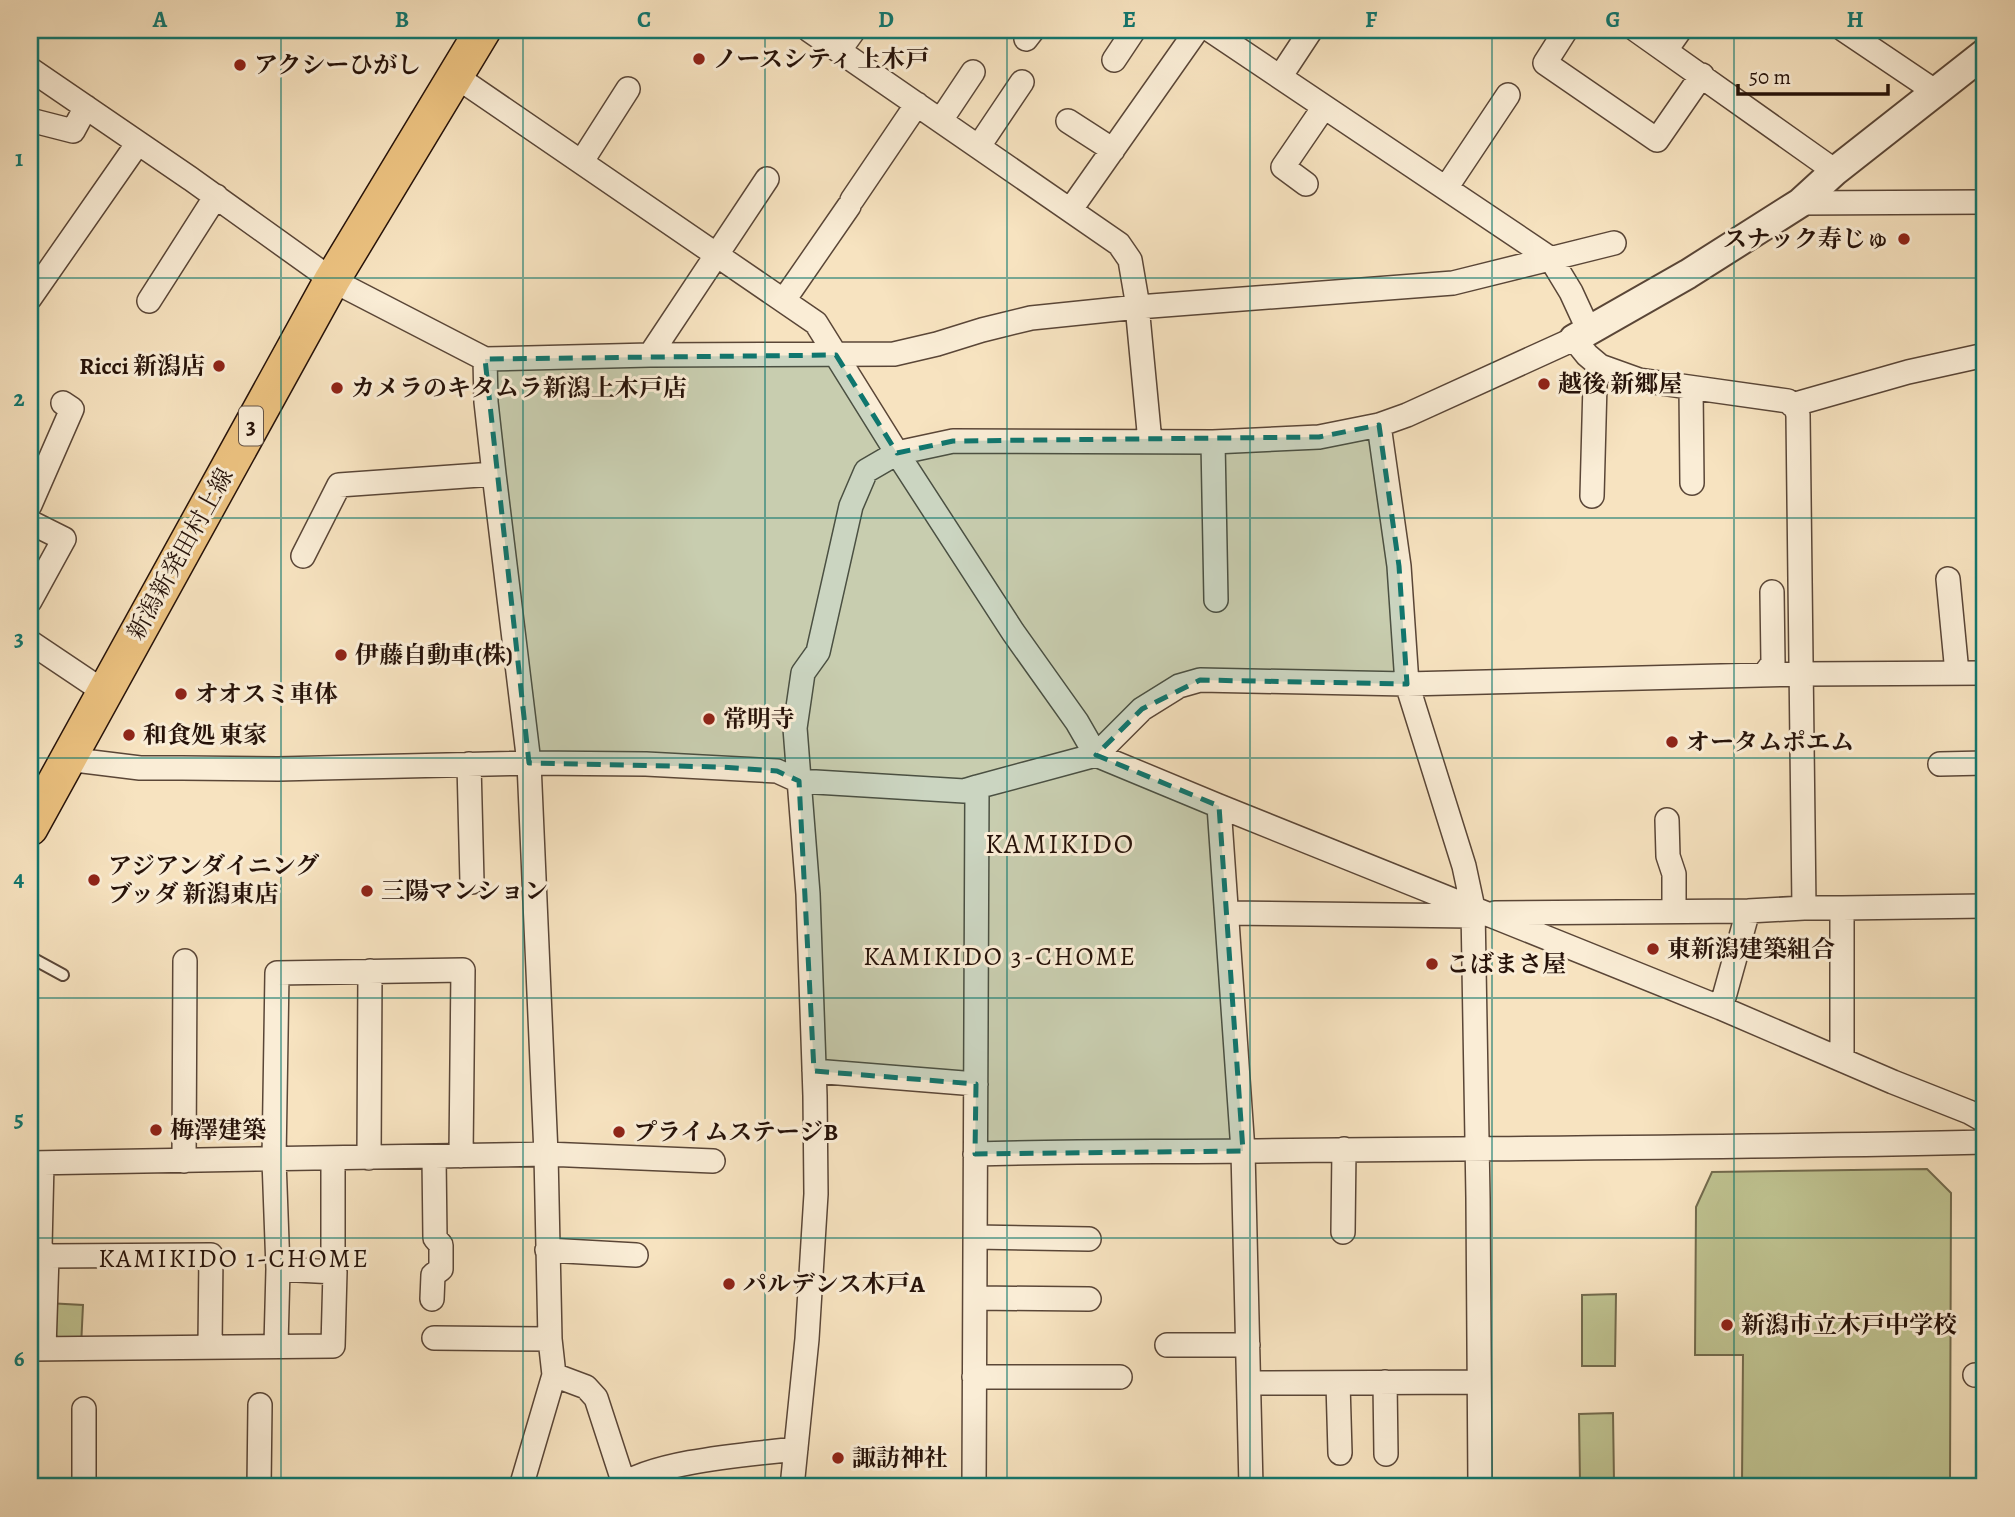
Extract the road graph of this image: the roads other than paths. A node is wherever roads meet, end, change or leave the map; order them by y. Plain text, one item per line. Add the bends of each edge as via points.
1 (483, 30) edge
2 (809, 30) edge
3 (854, 30) edge
4 (1134, 30) edge
5 (1197, 30) edge
6 (1210, 30) edge
7 (1311, 30) edge
8 (1566, 30) edge
9 (1636, 30) edge
10 (1679, 30) edge
11 (1844, 30) edge
12 (1666, 50) junction
13 (839, 51) junction
14 (1985, 53) edge
15 (1114, 60) dead end
16 (30, 69) edge
17 (973, 72) dead end
18 (454, 75) junction
19 (1702, 75) junction
20 (1280, 78) junction
21 (1022, 82) dead end
22 (628, 89) dead end
23 (1936, 92) junction
24 (1508, 95) dead end
25 (917, 104) junction
26 (86, 107) junction
27 (1324, 107) junction
28 (941, 120) junction
29 (30, 121) edge
30 (1068, 121) dead end
31 (138, 143) junction
32 (979, 146) junction
33 (1113, 150) junction
34 (582, 161) junction
35 (1835, 171) junction
36 (767, 179) dead end
37 (1306, 184) dead end
38 (1446, 188) junction
39 (216, 196) junction
40 (1985, 202) edge
41 (1800, 203) junction
42 (1071, 209) junction
43 (1614, 243) dead end
44 (716, 254) junction
45 (1551, 259) junction
46 (332, 280) junction
47 (30, 298) edge
48 (784, 300) junction
49 (149, 301) dead end
50 (1138, 307) junction
51 (1582, 335) junction
52 (650, 355) junction
53 (835, 355) junction
54 (1985, 355) edge
55 (485, 359) junction
56 (1600, 366) junction
57 (1691, 388) junction
58 (63, 403) dead end
59 (1792, 405) junction
60 (1379, 425) junction
61 (1150, 442) junction
62 (1213, 442) junction
63 (897, 453) junction
64 (494, 474) junction
65 (1692, 483) dead end
66 (1592, 496) dead end
67 (30, 505) edge
68 (30, 522) edge
69 (303, 556) dead end
70 (1948, 579) dead end
71 (1772, 592) dead end
72 (1216, 600) dead end
73 (30, 601) edge
74 (30, 642) edge
75 (1957, 673) junction
76 (1985, 673) edge
77 (1802, 674) junction
78 (1764, 675) junction
79 (1407, 684) junction
80 (103, 691) junction
81 (1096, 755) junction
82 (67, 760) junction
83 (529, 763) junction
84 (1985, 763) edge
85 (470, 764) junction
86 (1940, 764) dead end
87 (799, 781) junction
88 (977, 787) junction
89 (1219, 806) junction
90 (1667, 820) dead end
91 (30, 828) edge
92 (1402, 880) junction
93 (472, 882) dead end
94 (1985, 906) edge
95 (1804, 908) junction
96 (1842, 908) junction
97 (1674, 910) junction
98 (1748, 911) junction
99 (1477, 912) junction
100 (1227, 913) junction
101 (1390, 915) junction
102 (30, 957) edge
103 (185, 961) dead end
104 (370, 971) junction
105 (63, 975) dead end
106 (1721, 1008) junction
107 (1842, 1058) junction
108 (814, 1071) junction
109 (976, 1084) junction
110 (1985, 1121) edge
111 (1985, 1142) edge
112 (1477, 1147) junction
113 (1344, 1149) junction
114 (1243, 1151) junction
115 (546, 1154) junction
116 (975, 1154) junction
117 (461, 1156) junction
118 (434, 1157) junction
119 (369, 1158) junction
120 (333, 1159) junction
121 (274, 1160) junction
122 (184, 1161) junction
123 (713, 1161) dead end
124 (36, 1163) edge
125 (1343, 1232) dead end
126 (975, 1237) junction
127 (1088, 1239) dead end
128 (39, 1248) edge
129 (547, 1250) junction
130 (332, 1255) dead end
131 (636, 1255) dead end
132 (278, 1269) junction
133 (975, 1298) junction
134 (432, 1299) dead end
135 (1089, 1299) dead end
136 (434, 1338) dead end
137 (550, 1339) junction
138 (276, 1345) junction
139 (1167, 1345) dead end
140 (1248, 1345) junction
141 (210, 1346) junction
142 (37, 1349) edge
143 (554, 1375) junction
144 (974, 1377) junction
145 (1120, 1377) dead end
146 (1385, 1382) junction
147 (1479, 1382) junction
148 (1249, 1383) junction
149 (1338, 1383) junction
150 (260, 1405) dead end
151 (84, 1409) dead end
152 (796, 1449) junction
153 (1340, 1452) dead end
154 (1386, 1454) dead end
155 (622, 1486) edge
156 (84, 1487) edge
157 (259, 1487) edge
158 (521, 1487) edge
159 (792, 1487) edge
160 (974, 1487) edge
161 (1251, 1487) edge
162 (1480, 1487) edge

1 - 18 main road, 新潟新発田村上線 / 3
2 - 13 street
3 - 13 street
4 - 15 street
5 - 33 street
6 - 20 street
7 - 20 street
8 - 19 street via 1545,63 1657,140
9 - 12 street
10 - 12 street
11 - 23 street
12 - 19 street
13 - 25 street
14 - 23 street
16 - 26 street
17 - 28 street
18 - 34 street
18 - 46 main road, 新潟新発田村上線 / 3
19 - 35 street
20 - 27 street
21 - 32 street
22 - 34 street
23 - 35 street
24 - 38 street
25 - 28 street
25 - 48 street
26 - 29 street via 73,131
26 - 31 street
27 - 37 street via 1283,167
27 - 38 street
28 - 32 street
30 - 33 street
31 - 39 street
31 - 47 street
32 - 42 street
33 - 42 street
34 - 44 street
35 - 41 street
36 - 44 street
38 - 45 street
39 - 46 street
39 - 49 street
40 - 41 street
41 - 51 street
42 - 50 street via 1119,244 1130,260
43 - 45 street
44 - 48 street
44 - 52 street
45 - 50 street via 1453,283
45 - 51 street via 1571,292
46 - 55 street
46 - 80 main road, 新潟新発田村上線 / 3
48 - 53 street via 816,323
50 - 53 street via 1031,318 894,354
50 - 61 street
51 - 56 street via 1587,355
51 - 60 street
52 - 53 street
52 - 55 street
53 - 63 street
54 - 59 street
55 - 64 street
56 - 57 street via 1639,380
56 - 66 street via 1595,384
57 - 59 street
57 - 65 street
58 - 67 street via 72,408
59 - 77 street via 1798,415
60 - 62 street via 1319,437
60 - 79 street via 1399,566
61 - 62 street
61 - 63 street via 953,441
62 - 72 street
63 - 81 street
63 - 87 street via 866,471 851,506 818,652 803,673 795,728
64 - 69 street via 338,485
64 - 83 street
68 - 73 street via 64,539
70 - 75 street
71 - 78 street via 1773,663
74 - 80 street
75 - 76 street
75 - 77 street
77 - 78 street
77 - 95 street
78 - 79 street
79 - 81 street via 1200,680 1179,686 1142,709
79 - 99 street
80 - 82 main road, 新潟新発田村上線 / 3
81 - 88 street
81 - 89 street
82 - 85 street via 140,768
82 - 91 main road, 新潟新発田村上線 / 3
83 - 85 street
83 - 87 street via 721,767 777,771
83 - 115 street
84 - 86 street
85 - 93 street
87 - 88 street via 964,791
87 - 108 street
88 - 109 street
89 - 92 street
89 - 100 street
90 - 97 street
92 - 99 street
92 - 101 street
94 - 96 street
95 - 96 street
95 - 98 street
96 - 107 street
97 - 98 street
97 - 99 street
98 - 106 street
99 - 101 street
99 - 106 street
99 - 112 street
100 - 101 street
100 - 114 street
102 - 105 lane
103 - 122 street
104 - 117 street via 463,970
104 - 119 street
104 - 121 street via 276,973
106 - 107 street
107 - 110 street
108 - 109 street
108 - 152 street via 816,1206
109 - 116 street
111 - 112 street
112 - 113 street
112 - 147 street
113 - 114 street
113 - 125 street
114 - 116 street
114 - 140 street
115 - 117 street
115 - 123 street
115 - 129 street
116 - 126 street
117 - 118 street
118 - 119 street
118 - 134 street via 435,1238 440,1245 441,1269 433,1275
119 - 120 street
120 - 121 street
120 - 130 street
121 - 122 street
121 - 132 street
122 - 124 street
124 - 128 street
126 - 127 street
126 - 133 street
128 - 141 street via 211,1255
128 - 142 street
129 - 131 street
129 - 137 street
132 - 138 street
132 - 138 street via 335,1272 332,1346
133 - 135 street
133 - 144 street
136 - 137 street
137 - 143 street
138 - 141 street
139 - 140 street
140 - 148 street
141 - 142 street
143 - 155 street via 586,1387 596,1398
143 - 158 street
144 - 145 street
144 - 160 street
146 - 147 street
146 - 149 street
146 - 154 street
147 - 162 street
148 - 149 street
148 - 161 street
149 - 153 street
150 - 157 street
151 - 156 street
152 - 155 street via 706,1459 651,1473
152 - 159 street

